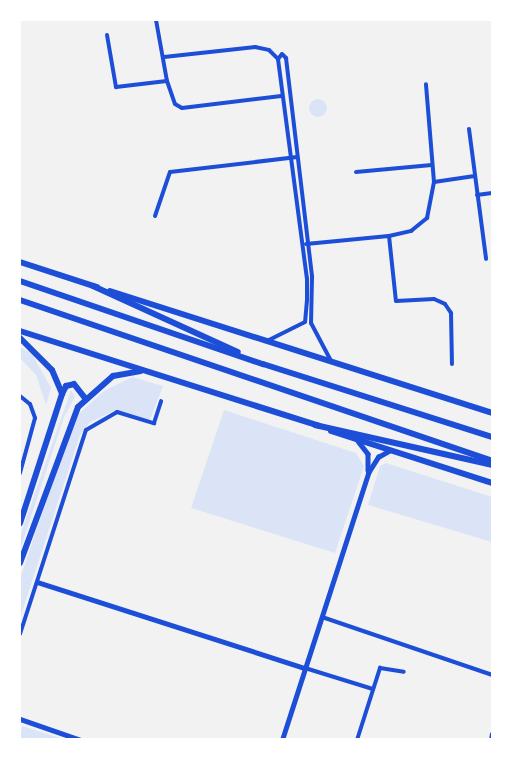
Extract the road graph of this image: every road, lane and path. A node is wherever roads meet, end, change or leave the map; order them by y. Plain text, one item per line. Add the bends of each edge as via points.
1 (156, 20) edge
2 (107, 35) dead end
3 (164, 57) junction
4 (279, 59) junction
5 (167, 81) junction
6 (426, 84) dead end
7 (281, 96) junction
8 (468, 129) dead end
9 (297, 157) junction
10 (291, 158) junction
11 (432, 165) junction
12 (356, 172) dead end
13 (475, 176) junction
14 (434, 182) junction
15 (492, 193) edge
16 (477, 195) junction
17 (155, 216) dead end
18 (389, 236) junction
19 (305, 244) junction
20 (486, 259) dead end
21 (20, 262) edge
22 (20, 281) edge
23 (93, 286) junction
24 (20, 300) edge
25 (20, 331) edge
26 (20, 338) edge
27 (266, 341) junction
28 (332, 362) junction
29 (263, 364) junction
30 (452, 364) dead end
31 (144, 370) junction
32 (62, 394) junction
33 (20, 396) edge
34 (86, 398) junction
35 (161, 401) dead end
36 (492, 413) edge
37 (315, 425) junction
38 (492, 434) edge
39 (358, 441) junction
40 (389, 451) junction
41 (492, 463) edge
42 (20, 472) edge
43 (368, 473) junction
44 (492, 483) edge
45 (21, 516) edge
46 (20, 523) edge
47 (20, 563) edge
48 (37, 582) junction
49 (322, 617) junction
50 (20, 634) edge
51 (305, 668) junction
52 (404, 672) dead end
53 (492, 675) edge
54 (373, 689) junction
55 (20, 719) edge
56 (492, 734) edge
57 (81, 740) edge
58 (282, 740) edge
59 (357, 740) edge
60 (491, 740) edge

1 - 3 street
2 - 5 street via 116,87
3 - 4 street via 255,47 269,50
3 - 5 street
4 - 7 street
4 - 9 street via 282,54 286,58
5 - 7 street via 175,104 182,108
6 - 11 street
7 - 10 street
8 - 13 street
9 - 10 street
9 - 19 street
10 - 17 street via 170,172
10 - 19 street
11 - 12 street
11 - 14 street
13 - 14 street
13 - 16 street
14 - 18 street via 427,218 411,231
15 - 16 street
16 - 20 street
18 - 19 street
18 - 30 street via 396,302 434,299 445,304 451,313
19 - 27 street via 306,322
19 - 28 street via 312,277 311,323
21 - 23 main road
22 - 29 main road
23 - 27 main road
23 - 29 main road
24 - 41 main road
25 - 31 main road
26 - 32 main road via 52,370
27 - 28 main road
28 - 36 main road
29 - 38 main road
31 - 34 main road via 113,376
31 - 37 main road
32 - 34 main road via 66,386 74,384
32 - 45 main road
33 - 42 street via 30,404 35,418
34 - 47 main road via 68,426
35 - 48 street via 154,423 117,412 86,430
37 - 39 main road
37 - 41 main road
39 - 40 main road
39 - 43 street via 368,454
40 - 43 street via 378,456
40 - 44 main road
43 - 49 street
45 - 46 main road
48 - 50 street
48 - 51 street
49 - 51 street
49 - 53 street
51 - 54 street
51 - 58 street
52 - 54 street via 382,666
54 - 59 street
55 - 57 street
56 - 60 street

